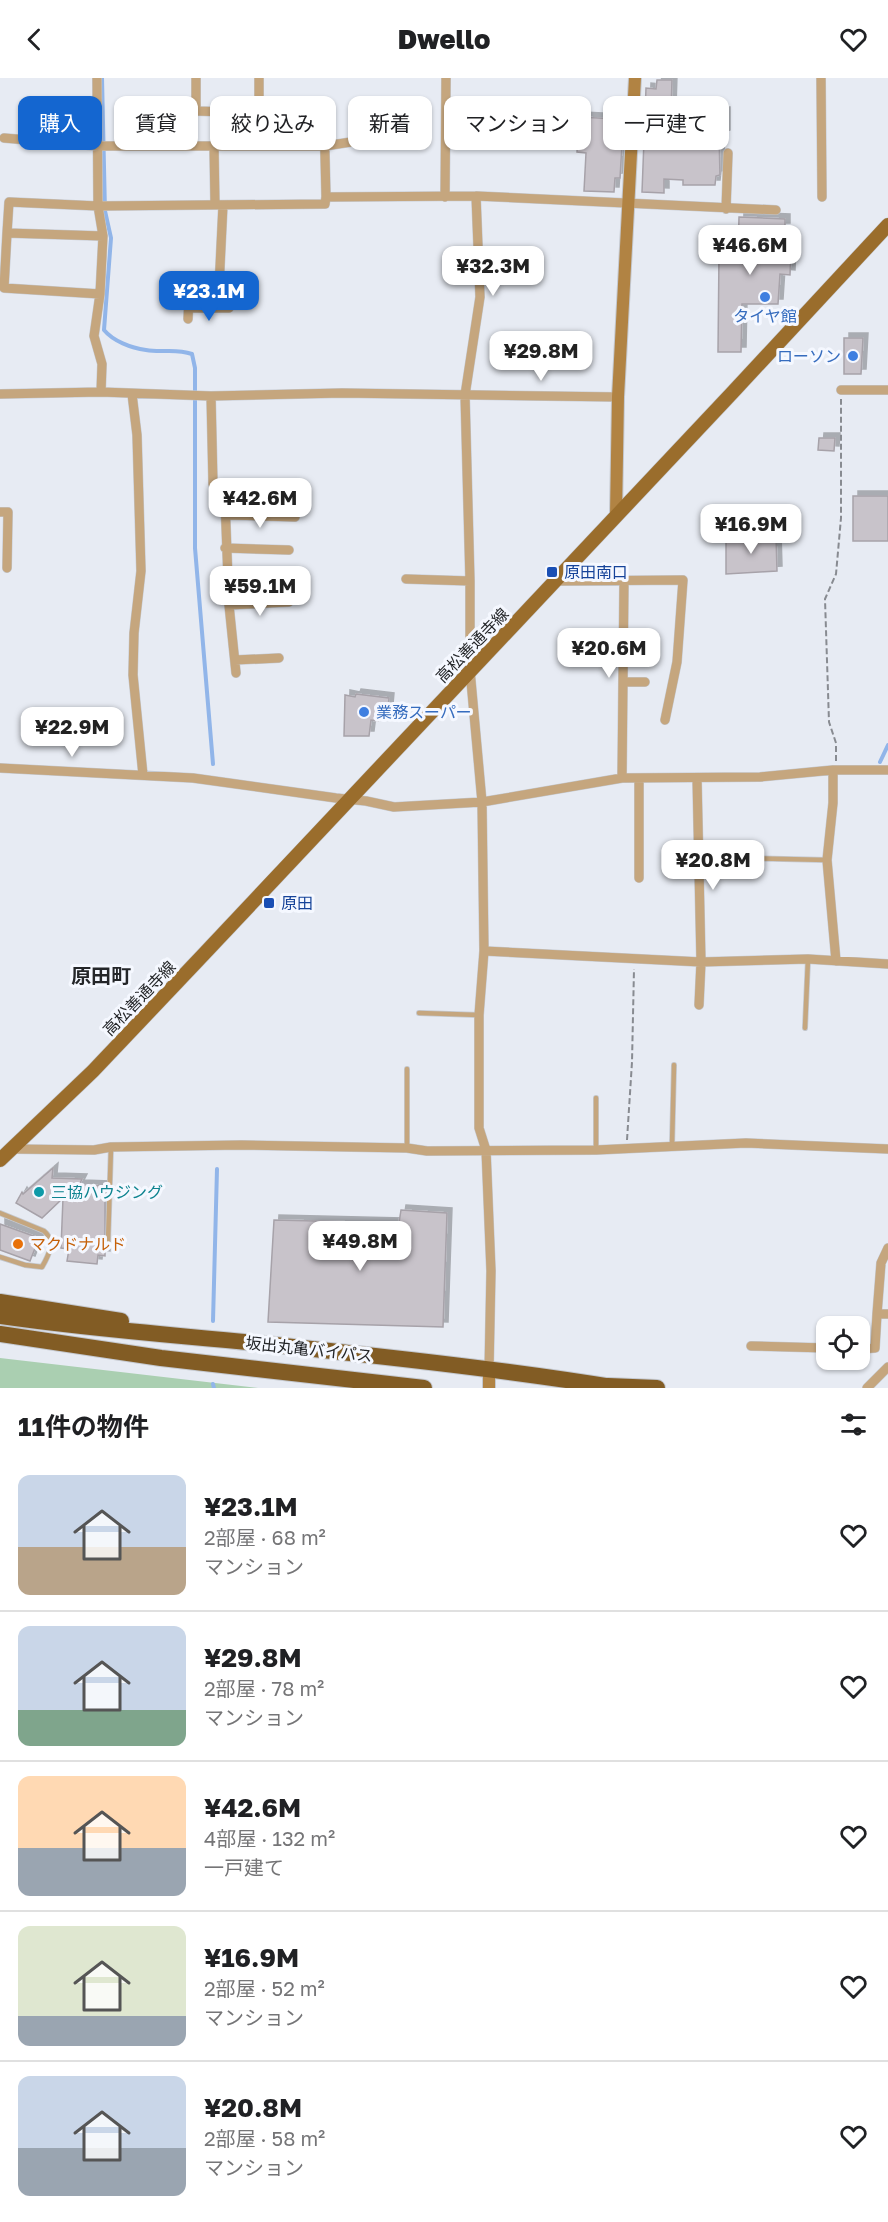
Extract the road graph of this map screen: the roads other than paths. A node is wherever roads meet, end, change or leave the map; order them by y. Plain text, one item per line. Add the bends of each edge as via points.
1 (97, 78) edge
2 (196, 78) edge
3 (259, 78) edge
4 (446, 78) edge
5 (635, 78) edge
6 (821, 78) edge
7 (97, 96) edge
8 (259, 96) edge
9 (210, 111) edge
10 (4, 138) dead end
11 (18, 139) edge
12 (102, 146) edge
13 (210, 146) edge
14 (98, 150) edge
15 (214, 150) edge
16 (325, 150) edge
17 (728, 153) dead end
18 (476, 196) junction
19 (326, 197) junction
20 (446, 197) junction
21 (822, 197) dead end
22 (628, 202) junction
23 (219, 205) junction
24 (98, 206) junction
25 (726, 208) junction
26 (776, 210) dead end
27 (888, 225) edge
28 (7, 233) junction
29 (103, 236) junction
30 (888, 239) edge
31 (873, 242) junction
32 (100, 294) junction
33 (189, 297) dead end
34 (218, 308) junction
35 (229, 308) dead end
36 (841, 390) road end
37 (888, 390) edge
38 (101, 392) junction
39 (0, 394) edge
40 (132, 394) junction
41 (465, 395) junction
42 (211, 396) junction
43 (618, 396) junction
44 (0, 512) edge
45 (226, 515) junction
46 (616, 515) junction
47 (295, 517) dead end
48 (225, 548) junction
49 (290, 550) dead end
50 (7, 568) dead end
51 (406, 579) dead end
52 (624, 580) junction
53 (470, 581) junction
54 (555, 581) junction
55 (289, 602) dead end
56 (229, 605) junction
57 (279, 658) dead end
58 (235, 660) junction
59 (470, 670) junction
60 (236, 673) dead end
61 (623, 682) junction
62 (645, 682) dead end
63 (665, 720) dead end
64 (0, 768) edge
65 (834, 770) junction
66 (888, 770) edge
67 (143, 775) junction
68 (622, 778) junction
69 (639, 778) junction
70 (697, 778) junction
71 (350, 799) junction
72 (482, 802) junction
73 (744, 858) dead end
74 (827, 860) junction
75 (639, 878) dead end
76 (484, 951) junction
77 (808, 959) junction
78 (836, 961) junction
79 (700, 962) junction
80 (888, 964) edge
81 (699, 1005) dead end
82 (419, 1013) dead end
83 (479, 1015) junction
84 (805, 1028) dead end
85 (675, 1065) dead end
86 (407, 1069) dead end
87 (596, 1098) dead end
88 (672, 1146) junction
89 (111, 1147) junction
90 (407, 1148) junction
91 (13, 1149) junction
92 (888, 1149) edge
93 (486, 1150) junction
94 (596, 1150) junction
95 (0, 1160) edge
96 (0, 1213) edge
97 (108, 1242) dead end
98 (888, 1248) edge
99 (0, 1257) edge
100 (0, 1302) edge
101 (878, 1314) junction
102 (888, 1314) edge
103 (0, 1316) edge
104 (0, 1334) edge
105 (0, 1344) edge
106 (284, 1346) junction
107 (751, 1346) dead end
108 (816, 1348) edge
109 (870, 1348) edge
110 (888, 1367) edge
111 (489, 1370) junction
112 (295, 1373) junction
113 (611, 1387) edge
114 (424, 1388) edge
115 (489, 1388) edge
116 (657, 1388) edge
117 (867, 1388) edge

1 - 7 street
2 - 9 street via 196,111
3 - 8 street
4 - 20 street
5 - 22 street
6 - 21 street
10 - 11 street
12 - 13 street
14 - 24 street
15 - 23 street
16 - 19 street
17 - 25 street
18 - 20 street
18 - 22 street
18 - 41 street via 480,297
19 - 20 street
19 - 23 street via 325,204
22 - 25 street
22 - 43 street
23 - 24 street
23 - 34 street
24 - 28 street via 9,202
24 - 29 street
25 - 26 street
27 - 31 main road, 高松善通寺線
28 - 29 street
28 - 32 street via 4,288
29 - 32 street
30 - 31 main road
31 - 46 main road, 高松善通寺線
32 - 38 street via 94,336 102,364
33 - 34 street via 188,314
34 - 35 street
36 - 37 street
38 - 39 street
38 - 40 street
40 - 42 street
40 - 67 street via 141,572 134,675
41 - 42 street
41 - 43 street
41 - 53 street
42 - 45 street via 213,484 225,500
43 - 46 street
44 - 50 street via 8,512
45 - 47 street
45 - 48 street
46 - 54 main road, 高松善通寺線
48 - 49 street
48 - 56 street
51 - 53 street
52 - 54 street
52 - 61 street
52 - 63 street via 683,580 677,662
53 - 59 street
54 - 59 main road, 高松善通寺線
55 - 56 street
56 - 58 street
57 - 58 street
58 - 60 street
59 - 71 main road, 高松善通寺線
59 - 72 street
61 - 62 street
61 - 68 street
64 - 67 street
65 - 66 street
65 - 70 street
65 - 74 street
67 - 71 street
68 - 69 street
68 - 72 street
69 - 70 street
69 - 75 street
70 - 79 street
71 - 72 street via 394,807
71 - 91 main road, 高松善通寺線 via 93,1071
72 - 76 street
73 - 74 lane
74 - 78 street
76 - 79 street
76 - 83 street
77 - 78 street
77 - 79 street
77 - 84 lane
78 - 80 street
79 - 81 street
82 - 83 lane
83 - 93 street via 479,1128
85 - 88 lane
86 - 90 lane
87 - 94 lane
88 - 92 street via 746,1143
88 - 94 street
89 - 90 street
89 - 91 street
89 - 97 lane
90 - 93 street
91 - 95 main road, 高松善通寺線
93 - 94 street
93 - 111 street via 491,1270
96 - 99 lane via 44,1231 51,1241 42,1267
98 - 101 street via 881,1263
100 - 106 highway
101 - 102 street
101 - 109 street via 875,1348
103 - 106 highway, 坂出丸亀バイパス
104 - 112 highway, 坂出丸亀バイパス
105 - 112 highway via 104,1360 217,1371
106 - 111 highway, 坂出丸亀バイパス
107 - 108 street
110 - 117 street
111 - 113 highway, 坂出丸亀バイパス
111 - 115 street
112 - 114 highway, 坂出丸亀バイパス
113 - 116 highway, 坂出丸亀バイパス

